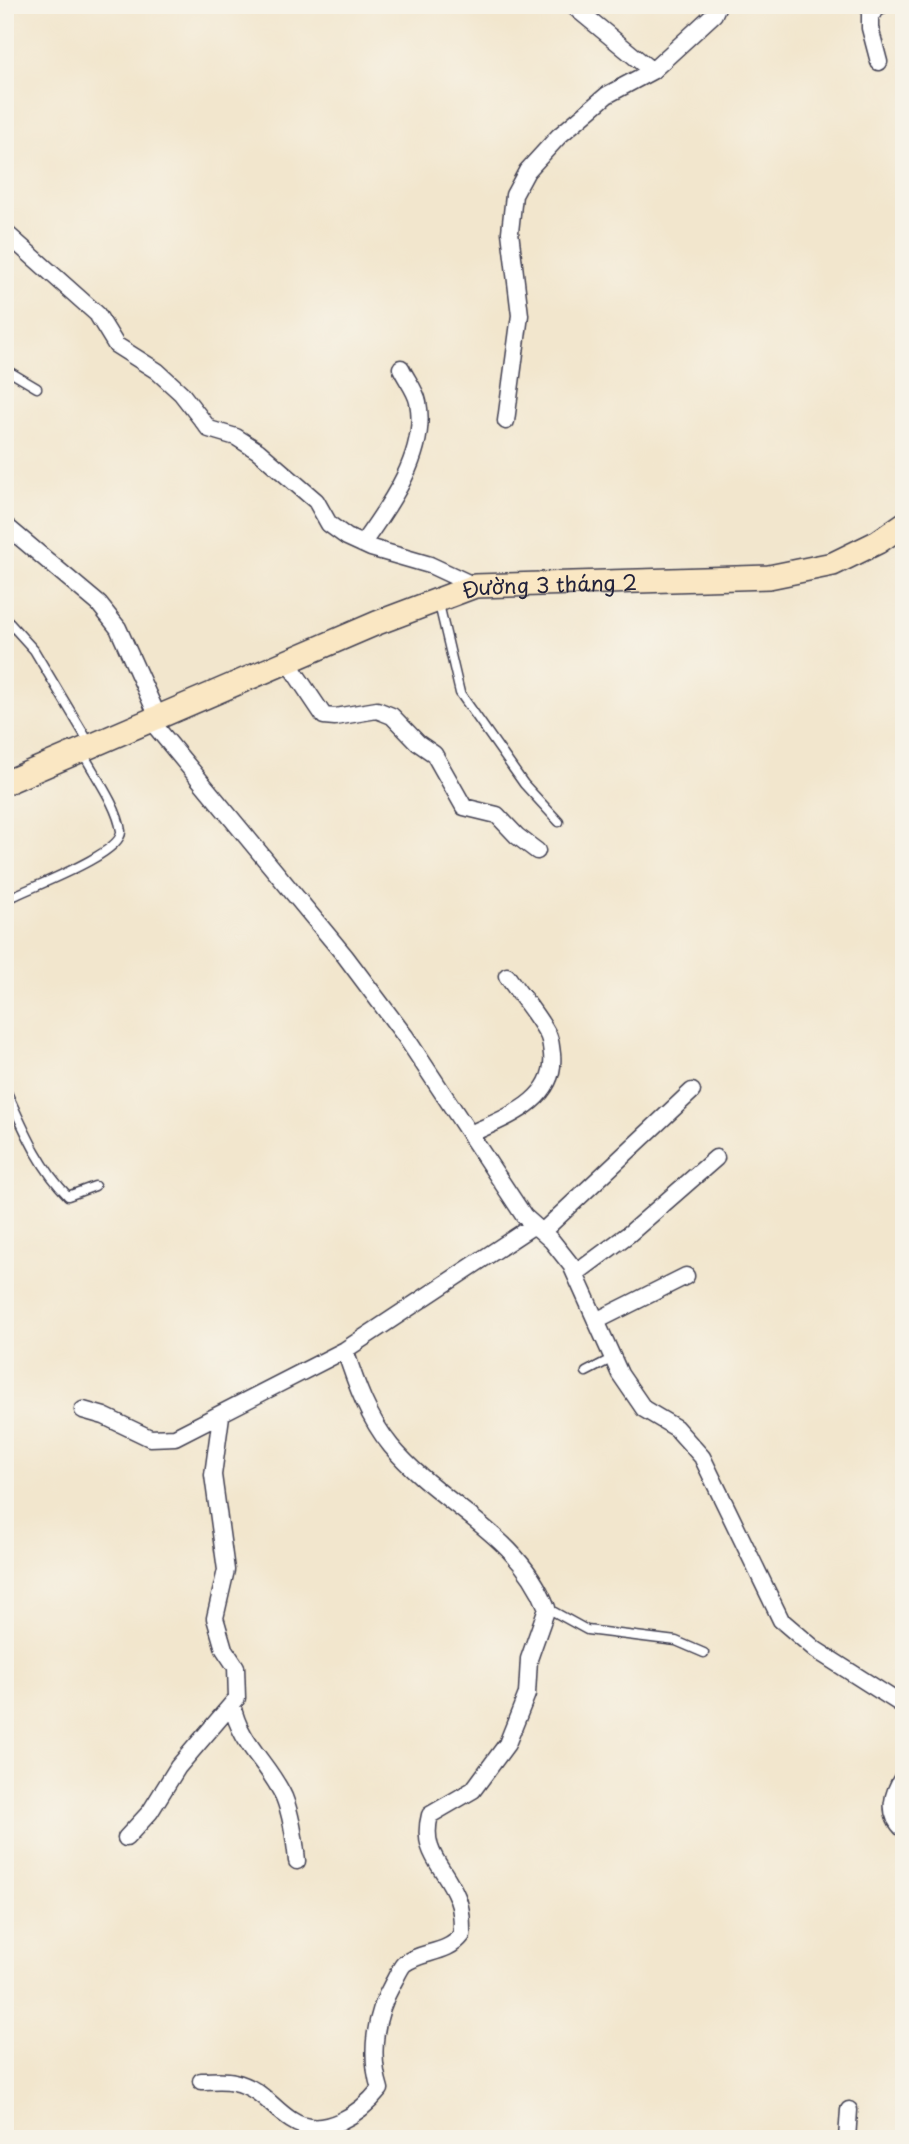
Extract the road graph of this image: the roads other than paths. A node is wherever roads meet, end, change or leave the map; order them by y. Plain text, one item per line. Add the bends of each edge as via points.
1 (572, 5) edge
2 (718, 5) edge
3 (881, 5) edge
4 (878, 62) dead end
5 (652, 71) junction
6 (5, 232) edge
7 (401, 368) dead end
8 (5, 369) edge
9 (37, 388) dead end
10 (506, 421) dead end
11 (904, 524) edge
12 (5, 525) edge
13 (362, 544) junction
14 (475, 586) junction
15 (438, 597) junction
16 (5, 618) edge
17 (287, 661) junction
18 (163, 716) junction
19 (87, 749) junction
20 (5, 783) edge
21 (559, 822) dead end
22 (537, 851) dead end
23 (15, 896) dead end
24 (507, 976) dead end
25 (5, 1088) edge
26 (692, 1091) dead end
27 (470, 1133) junction
28 (716, 1158) dead end
29 (96, 1186) dead end
30 (538, 1229) junction
31 (575, 1274) junction
32 (686, 1276) dead end
33 (596, 1321) junction
34 (345, 1350) junction
35 (613, 1358) junction
36 (586, 1373) dead end
37 (83, 1410) dead end
38 (221, 1416) junction
39 (547, 1608) junction
40 (704, 1653) dead end
41 (232, 1704) junction
42 (904, 1706) edge
43 (904, 1775) edge
44 (904, 1830) edge
45 (126, 1838) dead end
46 (297, 1861) dead end
47 (201, 2081) dead end
48 (849, 2110) dead end
49 (847, 2139) edge

1 - 5 street
2 - 5 street via 714,14
3 - 4 street via 870,15
5 - 10 street via 607,95 559,136 527,171 514,195 510,232 520,315
6 - 13 street via 97,314 117,345 181,393 209,429 236,437 258,451 316,501 330,524
7 - 13 street via 418,399 417,446 385,512
8 - 9 lane
11 - 14 main road, Đường 3 tháng 2 via 833,564 769,578
12 - 18 street via 69,577 111,620
13 - 14 street via 430,565
14 - 15 main road, Đường 3 tháng 2
15 - 17 main road, Đường 3 tháng 2
15 - 21 lane via 460,693 524,785
16 - 19 lane via 34,650
17 - 18 main road, Đường 3 tháng 2
17 - 22 street via 324,716 377,710 392,716 434,754 464,807 497,815
18 - 19 main road
18 - 27 street via 405,1037
19 - 20 main road
19 - 23 lane via 121,832 119,842 102,855
24 - 27 street via 549,1036 553,1062 544,1090 518,1111
25 - 29 lane via 31,1144 60,1188 68,1196
26 - 30 street
27 - 30 street via 524,1216
28 - 31 street
30 - 31 street
30 - 34 street
31 - 33 street
32 - 33 street
33 - 35 street
34 - 38 street
34 - 39 street via 361,1399 392,1447 488,1527 532,1579
35 - 36 lane
35 - 42 street via 644,1409 676,1428 702,1457 781,1620 816,1650
37 - 38 street via 150,1438 175,1437
38 - 41 street via 213,1475 226,1570 215,1618 224,1649 236,1667 237,1698
39 - 40 lane via 587,1630 676,1641
39 - 47 street via 529,1659 527,1694 508,1744 473,1790 430,1815 425,1832 430,1851 457,1897 462,1936 454,1947 404,1965 381,2004 375,2036 380,2089 349,2118 315,2128 292,2121 267,2096 234,2082
41 - 45 street
41 - 46 street via 248,1747 284,1798
43 - 44 street via 893,1791 892,1808 894,1820
48 - 49 street

